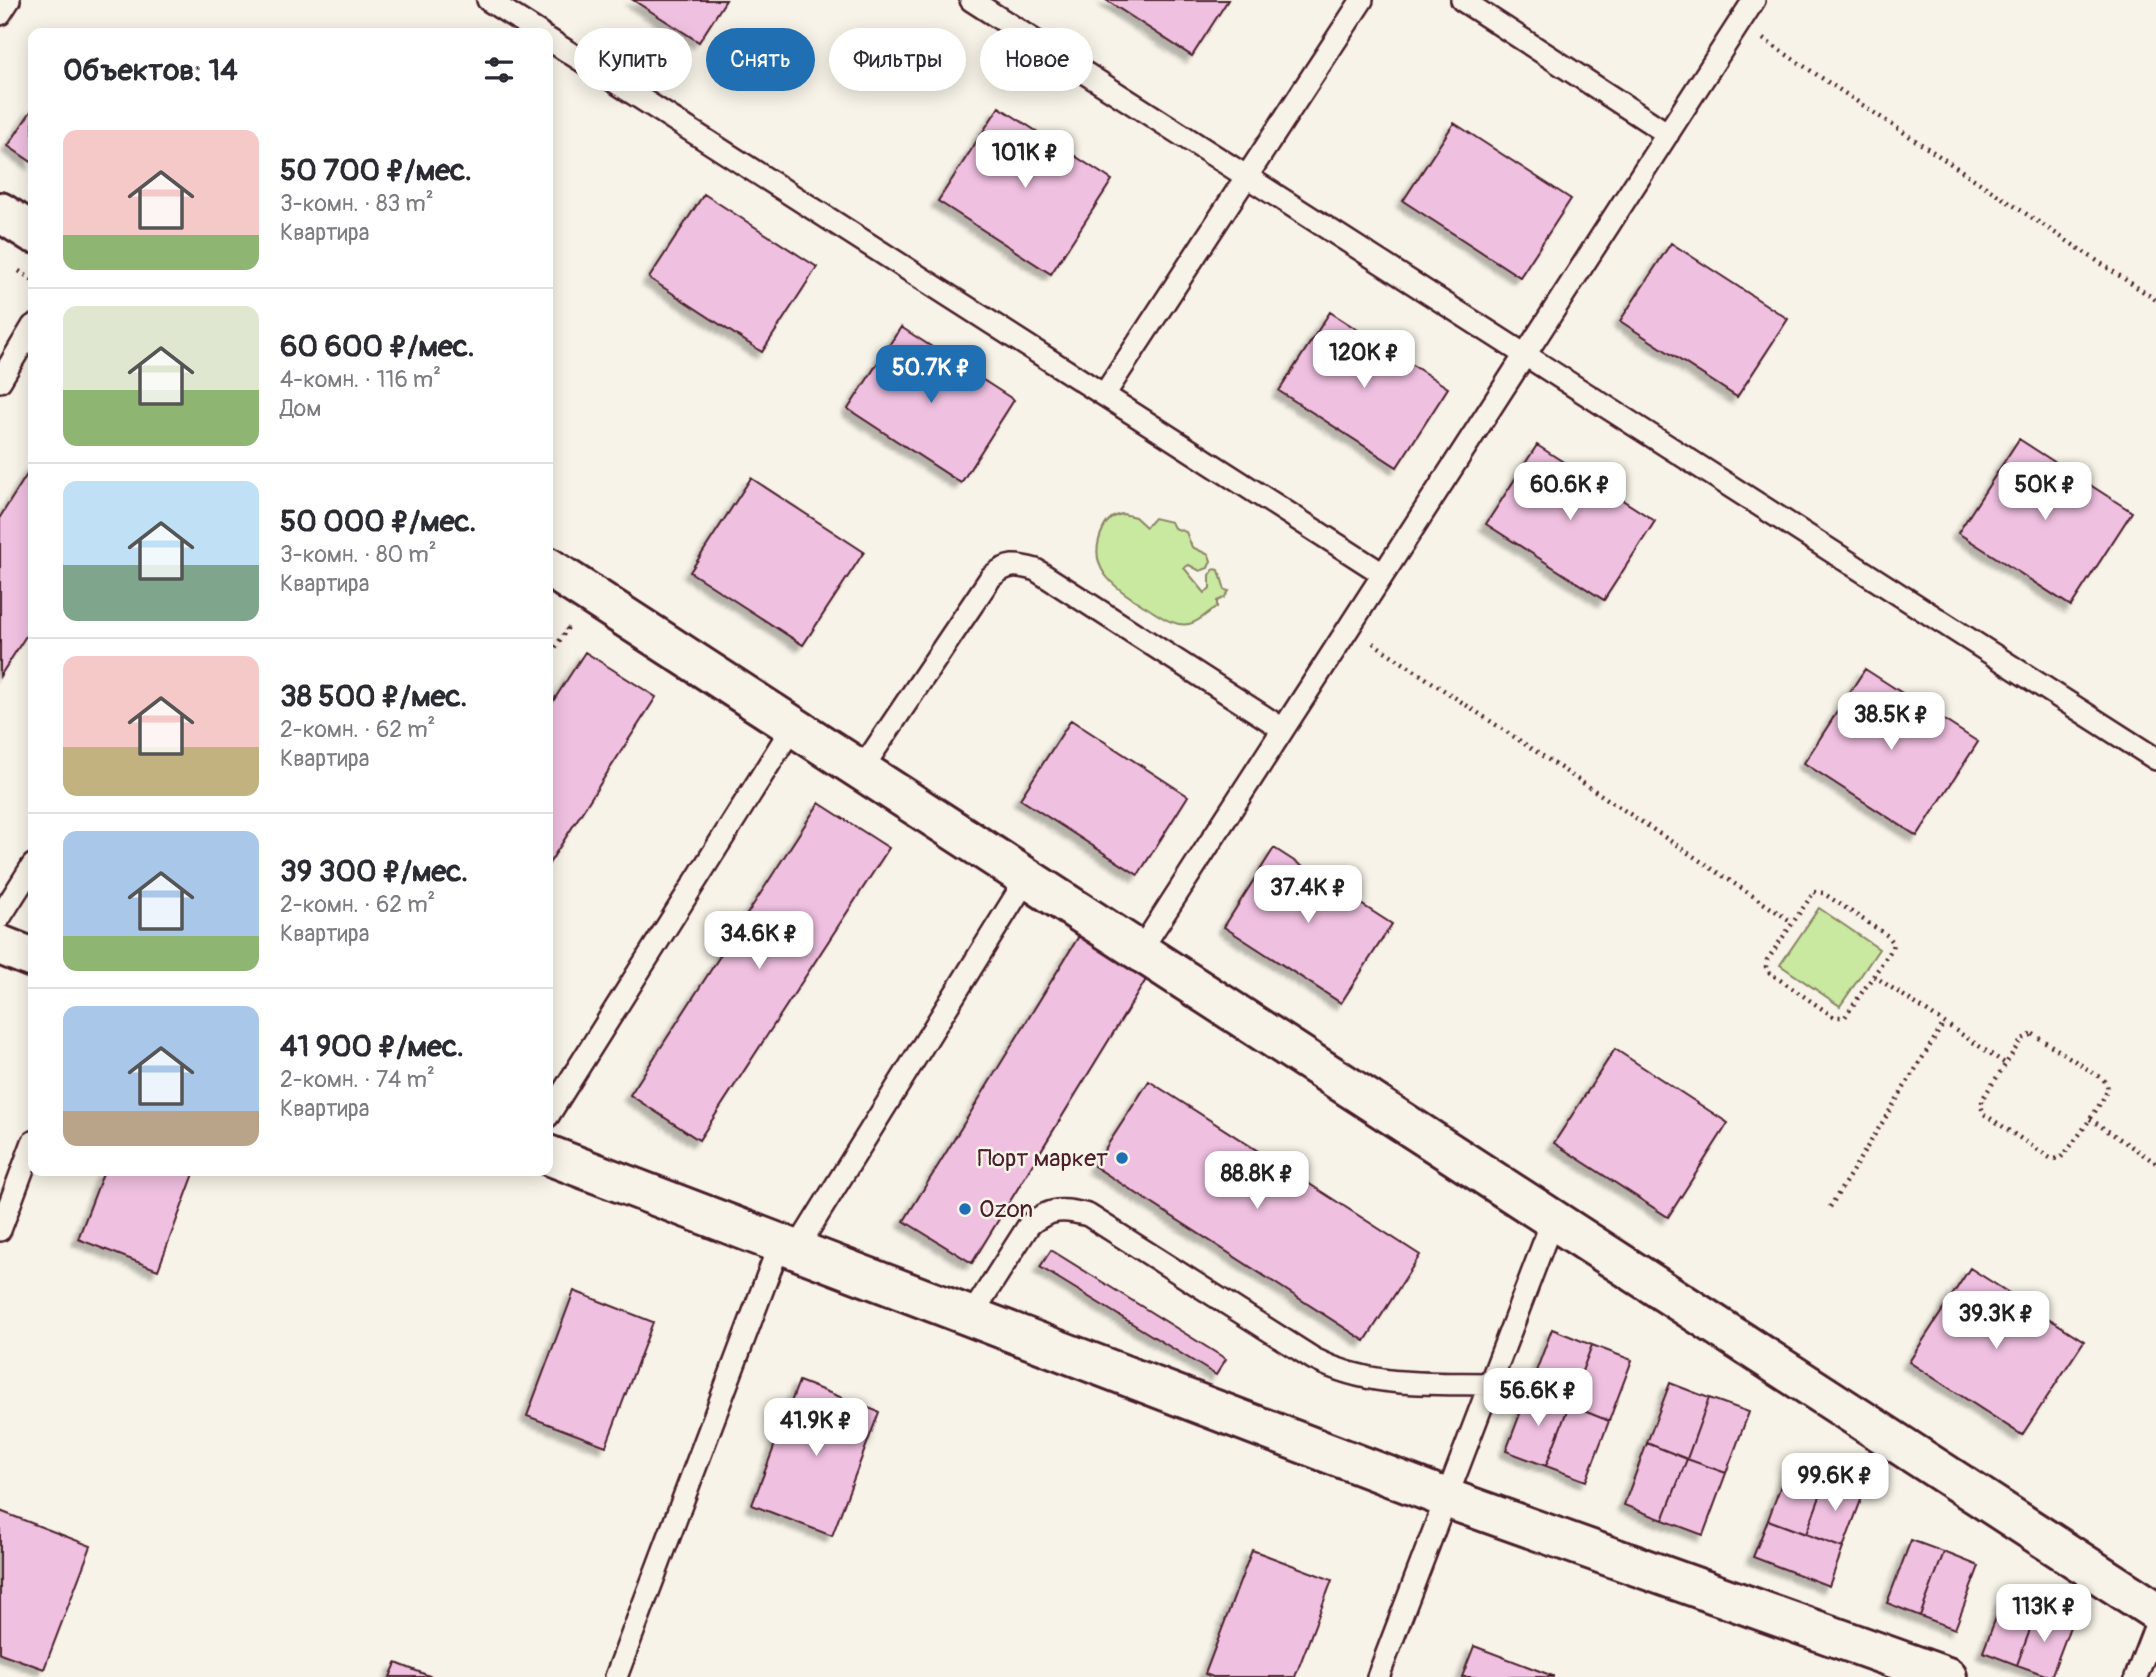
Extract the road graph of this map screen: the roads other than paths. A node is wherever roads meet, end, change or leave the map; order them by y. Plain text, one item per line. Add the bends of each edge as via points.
1 (9, 0) edge
2 (488, 0) edge
3 (971, 0) edge
4 (1362, 0) edge
5 (1462, 0) edge
6 (1754, 0) edge
7 (0, 14) edge
8 (532, 28) edge
9 (553, 41) edge
10 (1668, 134) junction
11 (1247, 177) junction
12 (0, 212) edge
13 (28, 230) edge
14 (28, 334) edge
15 (1525, 355) junction
16 (0, 381) edge
17 (1104, 395) junction
18 (553, 574) edge
19 (1383, 574) junction
20 (793, 726) junction
21 (1283, 729) junction
22 (2156, 759) edge
23 (861, 770) junction
24 (28, 873) edge
25 (1027, 878) junction
26 (0, 917) edge
27 (0, 945) edge
28 (1140, 951) junction
29 (28, 956) edge
30 (553, 1108) edge
31 (28, 1155) edge
32 (553, 1156) edge
33 (1553, 1219) junction
34 (0, 1230) edge
35 (788, 1246) junction
36 (971, 1316) junction
37 (1490, 1384) junction
38 (1446, 1498) junction
39 (2156, 1611) edge
40 (2156, 1625) edge
41 (616, 1677) edge
42 (1378, 1677) edge
43 (1947, 1677) edge
44 (2136, 1677) edge

1 - 7 lane
2 - 8 lane
3 - 11 lane
4 - 11 lane
5 - 10 lane
6 - 10 lane
9 - 17 lane
10 - 15 lane
11 - 15 lane
11 - 17 lane
12 - 13 street
14 - 16 lane
15 - 19 lane
15 - 22 lane
17 - 19 lane
18 - 20 street
19 - 21 lane
20 - 23 street
20 - 30 lane
21 - 23 lane via 1037,570 1018,564 991,577
21 - 28 lane
23 - 25 street
24 - 26 lane
25 - 28 street
25 - 35 lane
27 - 29 street
28 - 33 street
31 - 34 lane
32 - 35 street
33 - 37 lane
33 - 39 street
35 - 36 street
35 - 41 lane
36 - 37 lane via 1029,1225 1040,1215 1068,1209 1088,1215 1336,1370 1393,1382
36 - 38 street
37 - 38 lane
38 - 42 lane
38 - 43 street
40 - 44 lane

